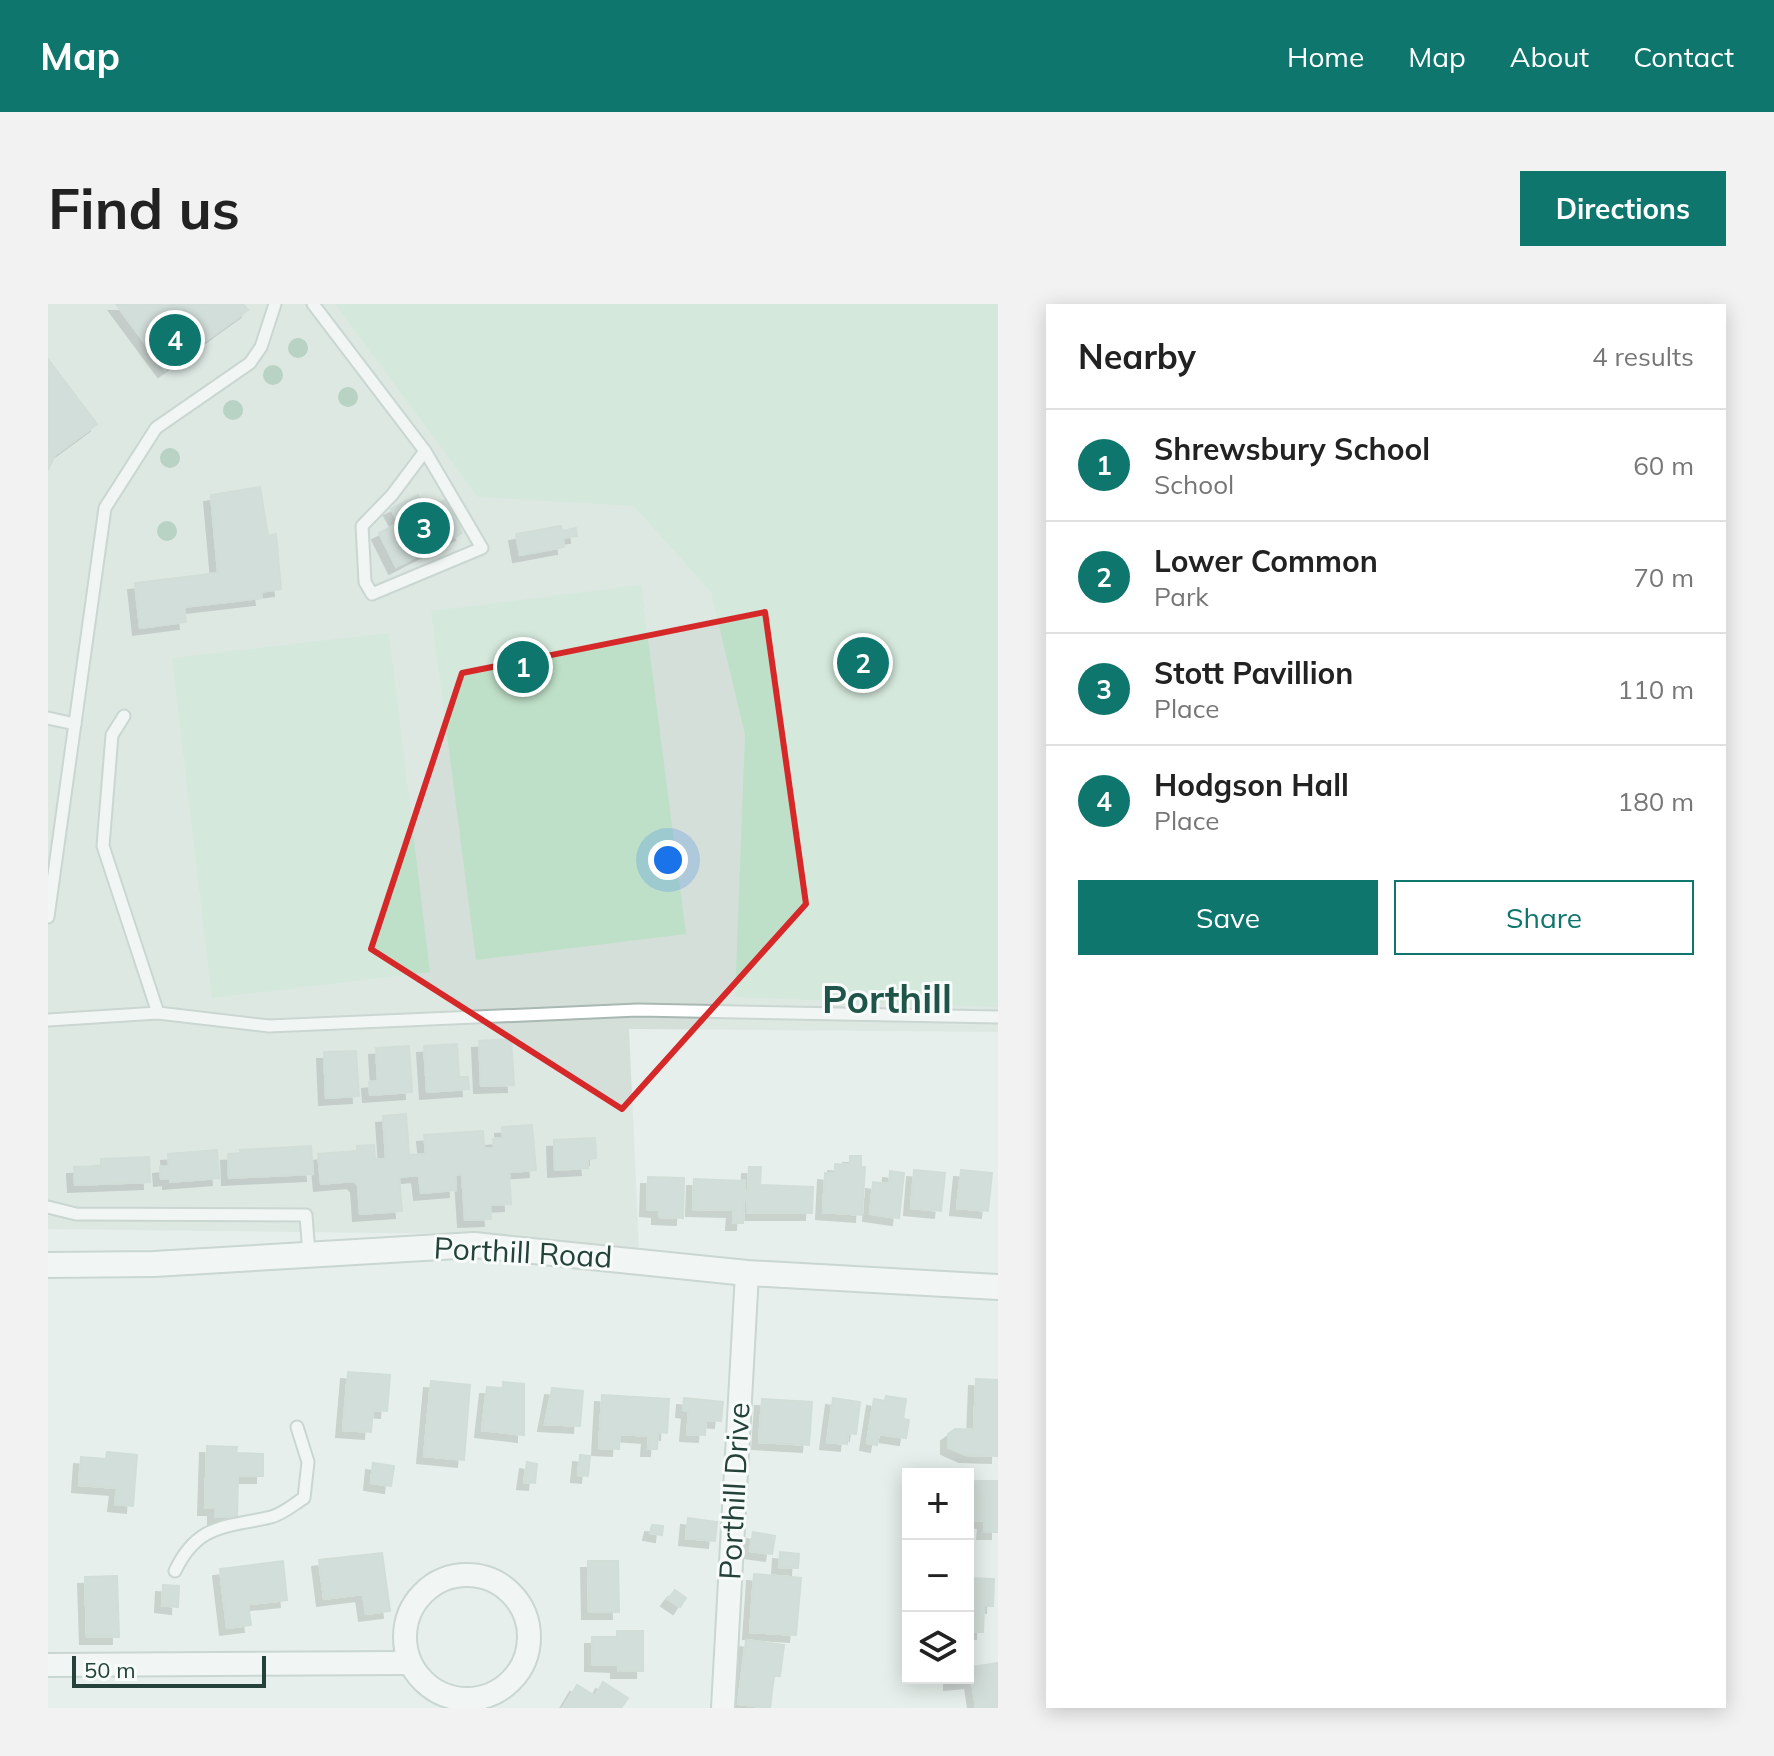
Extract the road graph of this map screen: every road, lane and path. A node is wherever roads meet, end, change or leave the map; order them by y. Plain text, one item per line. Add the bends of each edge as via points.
1 (275, 304) edge
2 (313, 304) edge
3 (425, 451) junction
4 (124, 716) dead end
5 (48, 718) edge
6 (75, 724) junction
7 (48, 917) edge
8 (158, 1013) junction
9 (998, 1017) edge
10 (48, 1020) edge
11 (48, 1207) edge
12 (309, 1254) junction
13 (48, 1265) edge
14 (747, 1273) junction
15 (998, 1287) edge
16 (297, 1427) dead end
17 (175, 1571) dead end
18 (410, 1663) junction
19 (48, 1665) edge
20 (723, 1708) edge

1 - 6 lane via 250,363 156,428 105,508
2 - 3 lane
3 - 3 lane via 362,526 365,582 372,594 482,548
4 - 8 lane via 112,735 103,846
5 - 6 lane
6 - 7 lane
8 - 9 lane via 269,1026 638,1010
8 - 10 lane
11 - 12 lane via 76,1214 306,1215
12 - 13 street, Porthill Road
12 - 14 street, Porthill Road via 474,1245
14 - 15 street, Porthill Road
14 - 20 street, Porthill Drive
16 - 17 lane via 308,1462 304,1498 275,1516 231,1523 187,1545
18 - 18 street via 405,1642 411,1608 424,1591 444,1579 465,1574 489,1578 517,1598 527,1617 530,1636 518,1673 503,1688 480,1698 458,1698 430,1687
18 - 19 street

